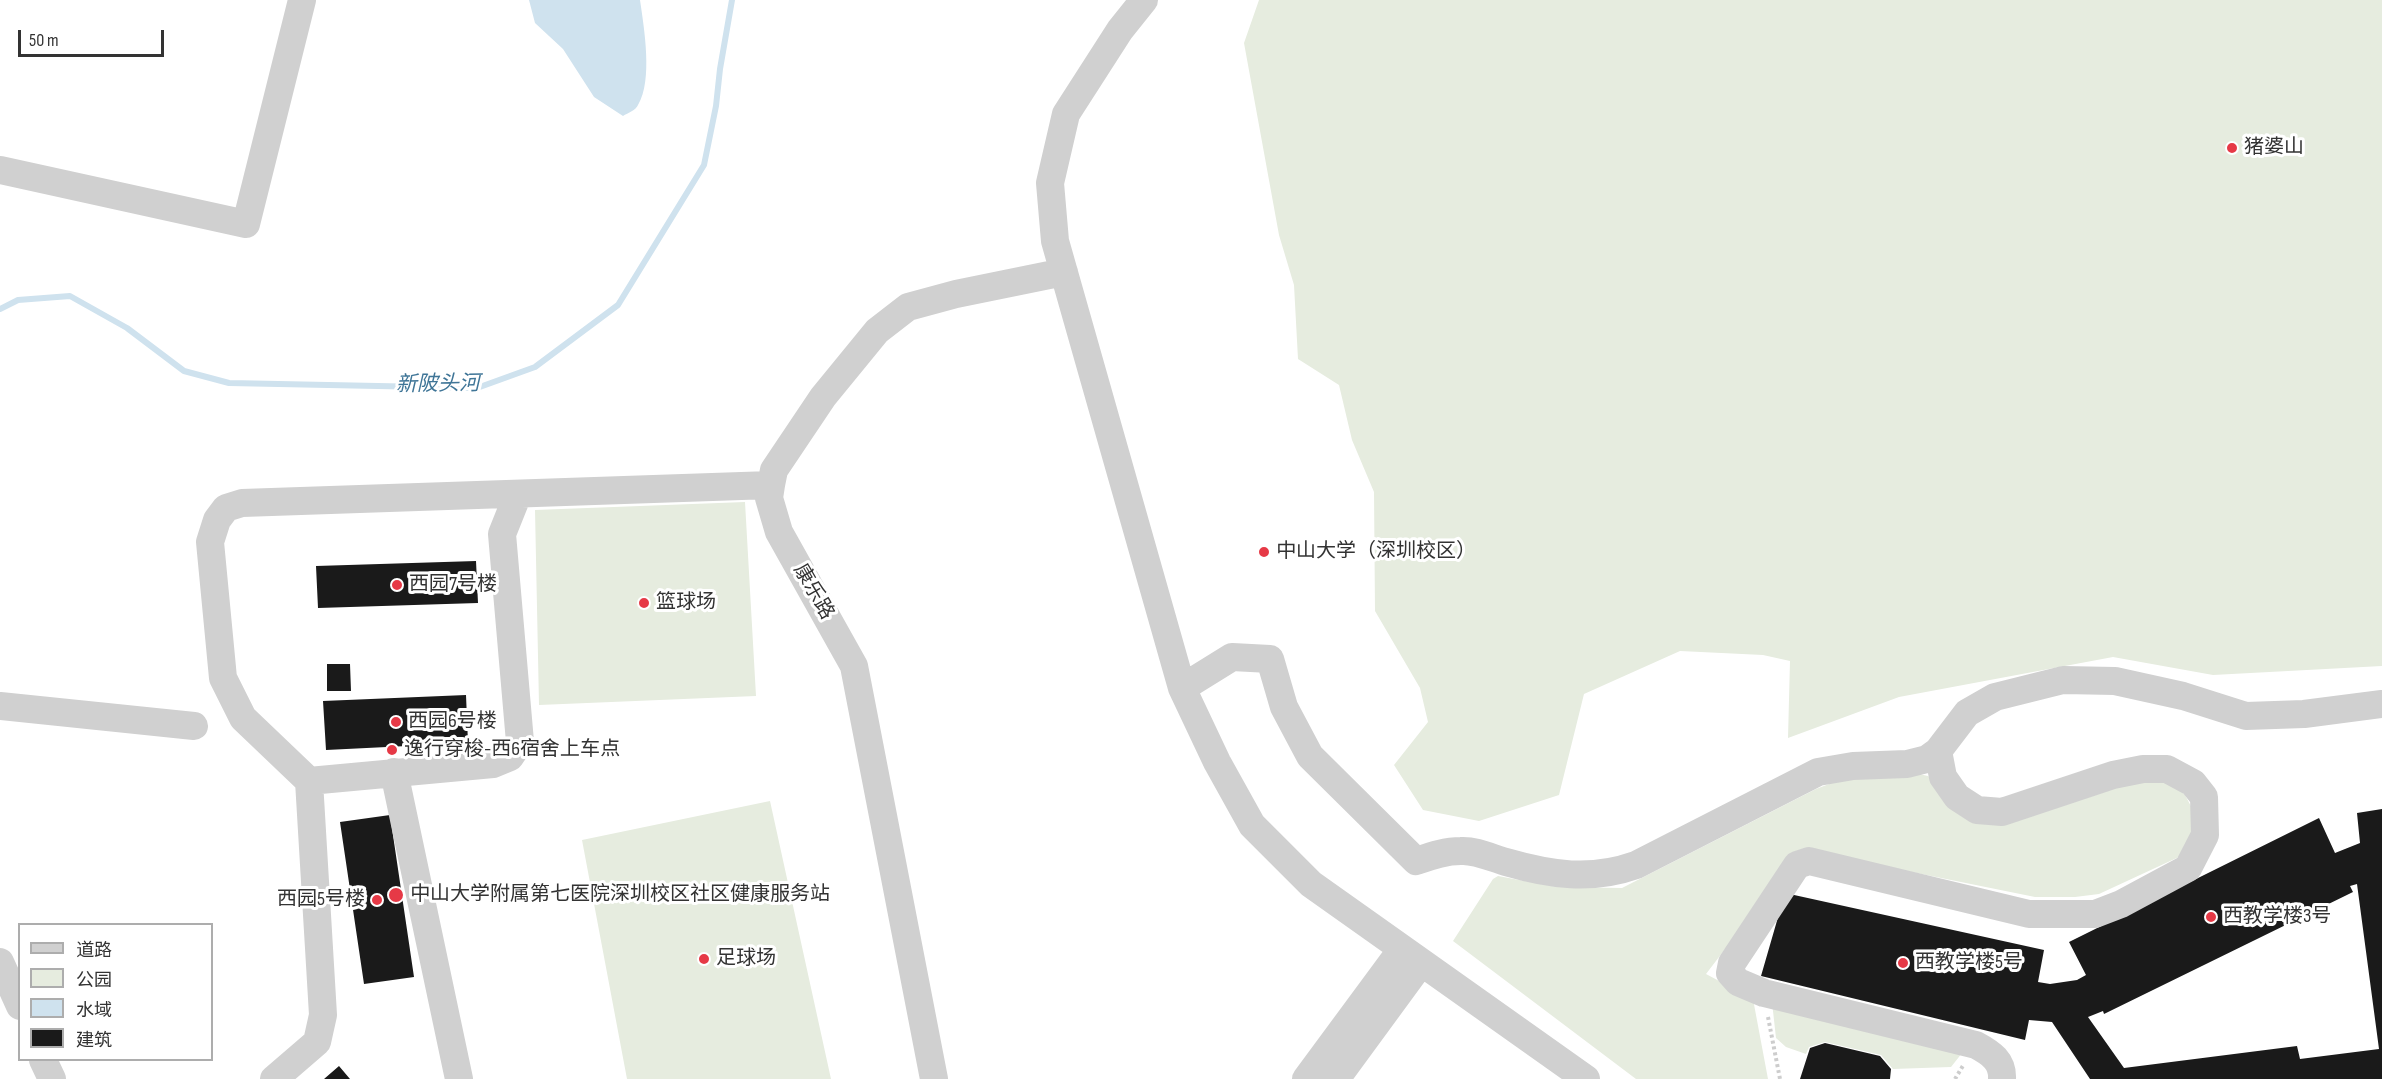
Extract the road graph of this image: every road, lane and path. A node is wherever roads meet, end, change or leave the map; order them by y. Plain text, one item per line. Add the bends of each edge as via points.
1 (302, 0) edge
2 (1144, 0) edge
3 (0, 170) edge
4 (1064, 272) junction
5 (771, 485) junction
6 (518, 494) junction
7 (1182, 688) junction
8 (2382, 704) edge
9 (0, 706) edge
10 (194, 726) dead end
11 (1938, 751) junction
12 (394, 772) junction
13 (309, 782) junction
14 (1412, 956) junction
15 (0, 962) edge
16 (1764, 993) junction
17 (18, 1002) edge
18 (44, 1061) edge
19 (52, 1079) edge
20 (274, 1079) edge
21 (459, 1079) edge
22 (934, 1079) edge
23 (1306, 1079) edge
24 (1336, 1079) edge
25 (1586, 1079) edge
26 (1779, 1079) edge
27 (2002, 1079) edge

1 - 3 street via 246,225
2 - 4 street via 1066,114 1050,183 1055,241
4 - 5 street, 康乐路 via 908,307 877,331 823,398 774,470
4 - 7 street
5 - 6 street
5 - 22 street, 康乐路 via 769,498 779,532 854,666
6 - 12 street via 502,534 520,741 510,757 493,764
6 - 13 street via 242,503 226,508 210,542 223,678 243,718
7 - 11 street via 1232,657 1270,659 1284,707 1310,756 1416,861 1463,850 1573,876 1613,874 1636,865 1818,772 1907,764 1927,759
7 - 14 street via 1252,825 1311,884
8 - 11 street via 2304,714 2246,716 2183,696 2115,681 2063,680 1995,697 1967,713
9 - 10 street
11 - 16 street via 1943,777 1958,797 1977,810 2002,812 2113,775 2167,769 2193,783 2204,797 2205,835 2188,868 2096,914 2029,914 1809,861 1797,865 1732,963 1730,974 1738,982
12 - 13 street
12 - 21 street
13 - 20 street via 323,1015 317,1042
14 - 23 street
14 - 24 street
14 - 25 street
15 - 17 street
16 - 26 path
16 - 27 street via 1976,1045 1994,1054
18 - 19 street

